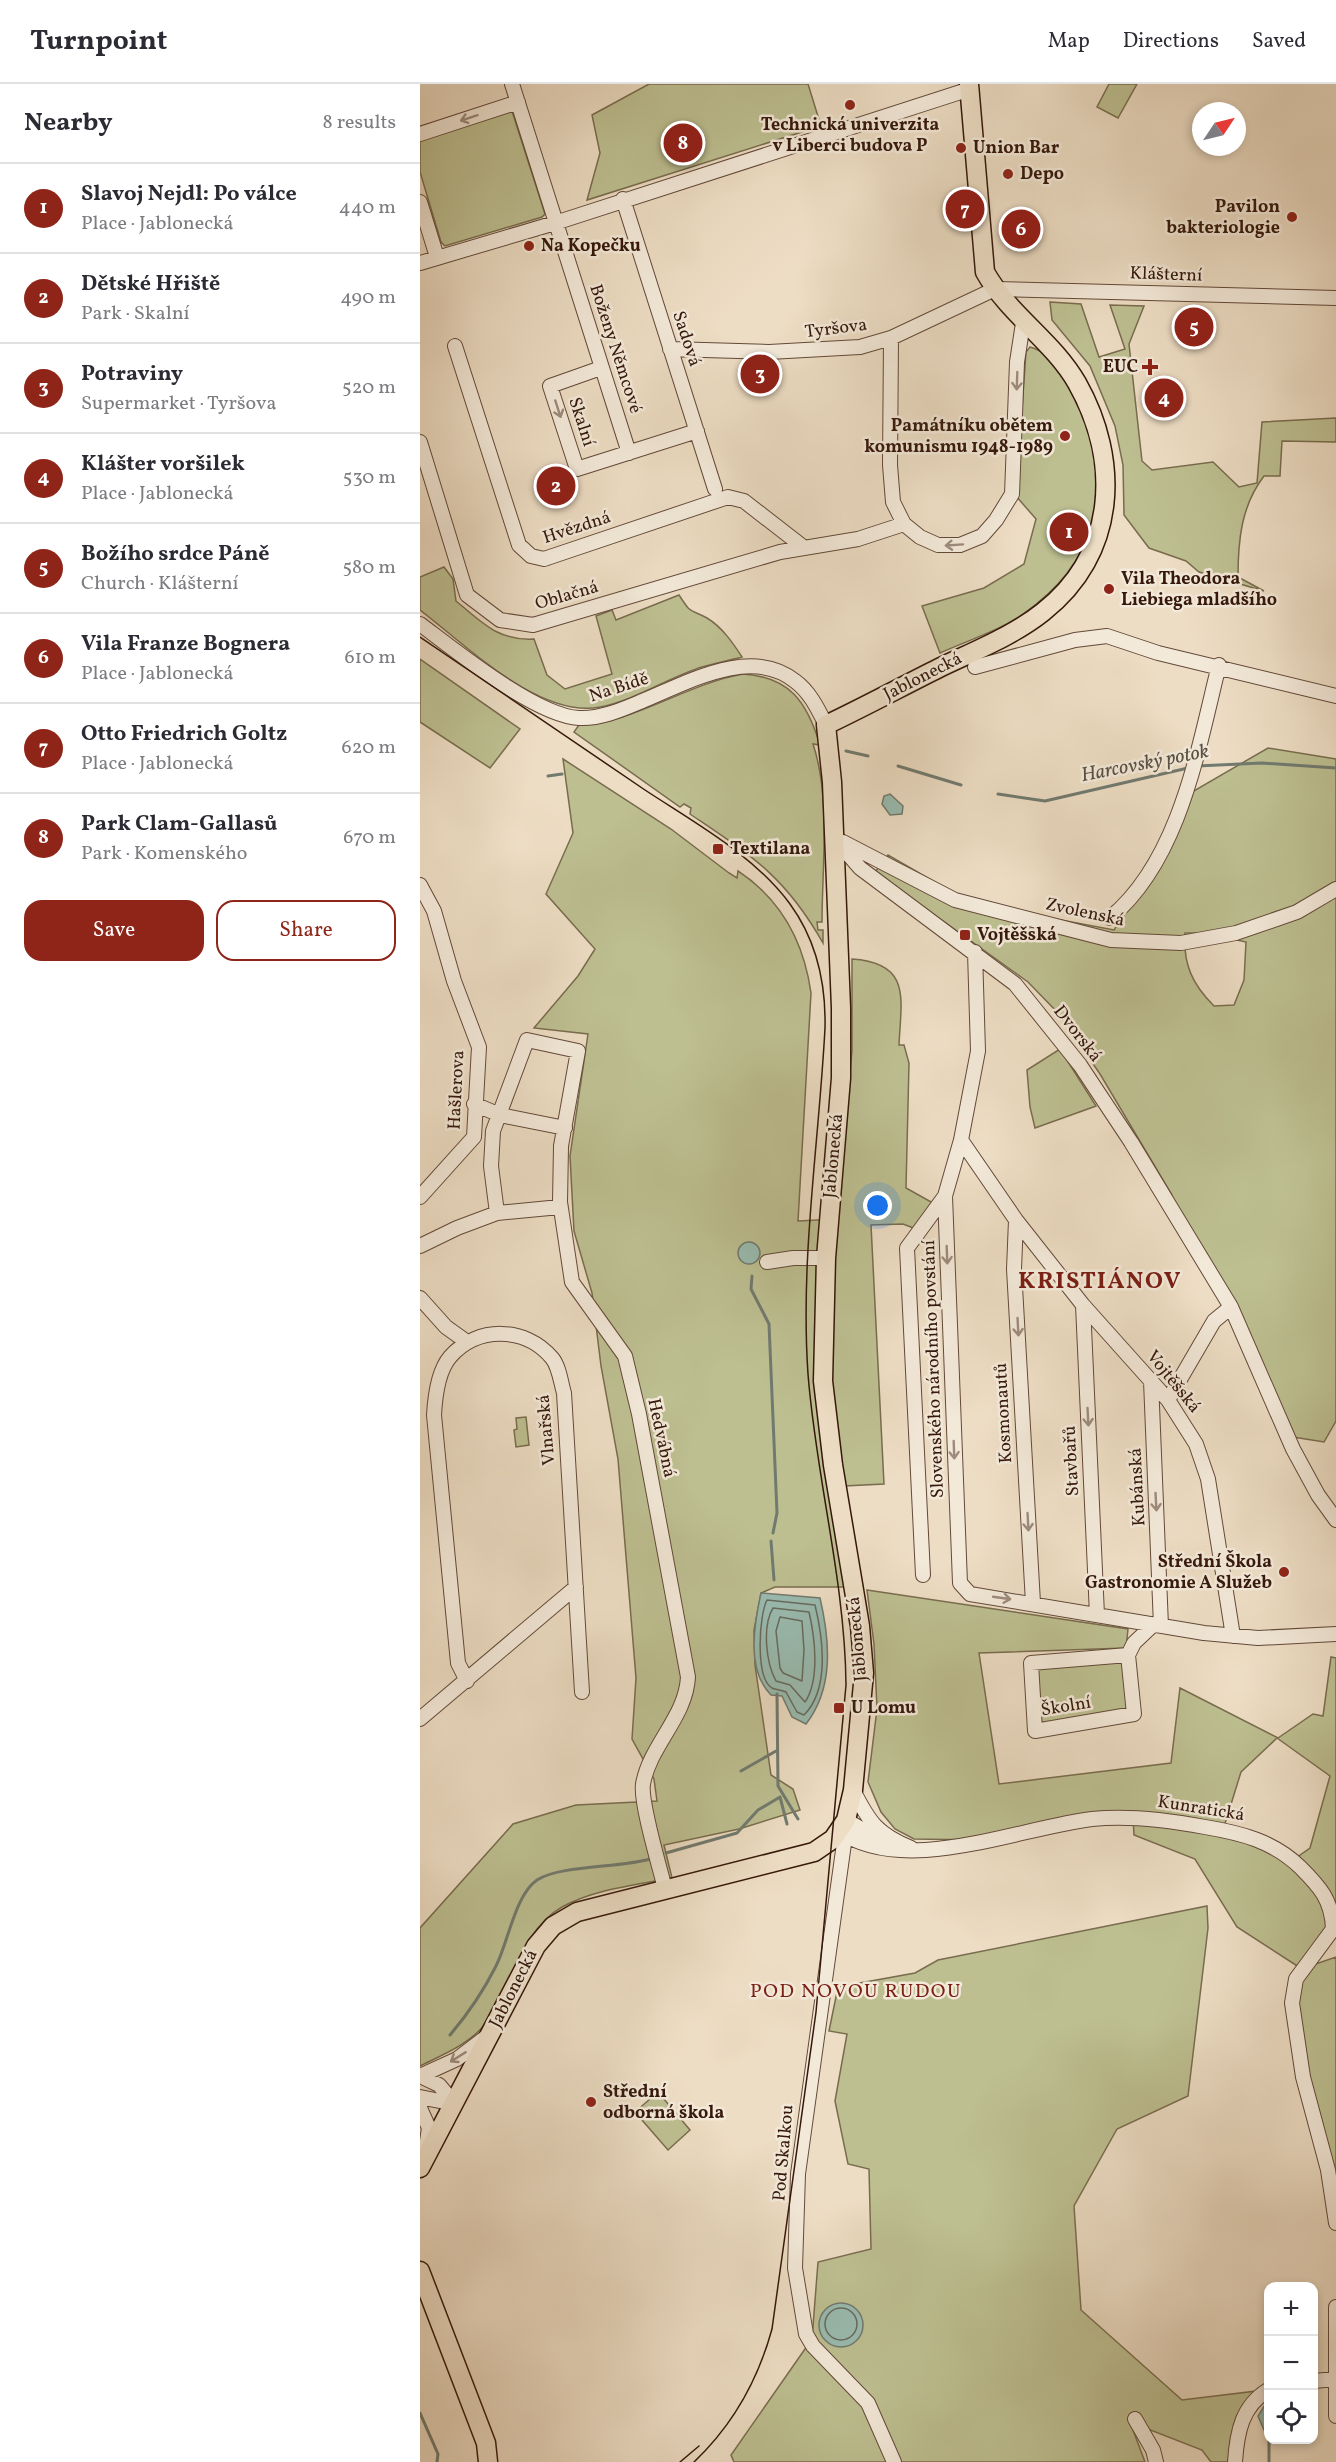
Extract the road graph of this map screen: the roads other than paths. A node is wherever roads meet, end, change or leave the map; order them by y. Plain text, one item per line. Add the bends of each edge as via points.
1 (512, 84) edge
2 (969, 86) edge
3 (518, 102) junction
4 (420, 134) edge
5 (623, 199) junction
6 (420, 202) edge
7 (555, 222) junction
8 (437, 257) junction
9 (420, 262) edge
10 (995, 289) junction
11 (1336, 298) edge
12 (1023, 323) junction
13 (891, 338) junction
14 (455, 346) dead end
15 (670, 349) junction
16 (602, 368) junction
17 (697, 431) junction
18 (420, 442) edge
19 (629, 453) junction
20 (715, 489) dead end
21 (904, 524) junction
22 (802, 546) junction
23 (420, 624) edge
24 (1219, 665) junction
25 (975, 667) dead end
26 (1336, 696) edge
27 (826, 725) junction
28 (833, 837) junction
29 (420, 885) edge
30 (1336, 889) edge
31 (1117, 903) dead end
32 (1110, 918) junction
33 (1098, 937) junction
34 (975, 952) junction
35 (474, 1104) junction
36 (500, 1115) junction
37 (565, 1128) junction
38 (961, 1140) junction
39 (945, 1196) junction
40 (420, 1197) edge
41 (560, 1207) junction
42 (497, 1213) junction
43 (1017, 1220) junction
44 (420, 1246) edge
45 (826, 1258) junction
46 (767, 1263) dead end
47 (420, 1298) edge
48 (1083, 1305) junction
49 (1231, 1307) junction
50 (466, 1342) junction
51 (1151, 1381) junction
52 (1168, 1400) junction
53 (1336, 1520) edge
54 (923, 1575) dead end
55 (576, 1587) junction
56 (1033, 1603) junction
57 (1097, 1615) junction
58 (1125, 1620) junction
59 (1157, 1626) junction
60 (1336, 1634) edge
61 (1233, 1636) junction
62 (1131, 1649) junction
63 (467, 1681) junction
64 (582, 1692) dead end
65 (420, 1719) edge
66 (854, 1790) junction
67 (843, 1829) junction
68 (921, 1852) junction
69 (665, 1888) junction
70 (493, 2032) junction
71 (420, 2076) edge
72 (420, 2097) edge
73 (455, 2104) junction
74 (420, 2108) edge
75 (421, 2165) edge
76 (1336, 2223) edge
77 (420, 2271) edge
78 (1336, 2307) edge
79 (1335, 2379) edge
80 (1318, 2381) edge
81 (1264, 2394) edge
82 (1336, 2416) edge
83 (1135, 2419) dead end
84 (488, 2462) edge
85 (894, 2462) edge
86 (1156, 2462) edge
87 (1235, 2462) edge

1 - 3 street
2 - 5 street
2 - 10 main road, Jablonecká via 983,259
3 -> 4 street
3 - 7 street, Boženy Němcové
5 - 7 street
5 - 15 street, Sadová
6 - 8 street
7 - 8 street
7 - 16 street, Boženy Němcové
8 - 9 street
10 - 11 street, Klášterní
10 - 12 main road, Jablonecká
10 - 13 street, Tyršova
12 -> 21 street via 1017,362 1012,494 1002,512 982,536 960,546 938,545
12 - 27 main road, Jablonecká via 1066,367 1094,421 1102,450 1106,495 1103,520 1092,551 1057,600 1024,625
13 - 15 street, Tyršova via 860,347 810,351
13 - 21 street via 890,465 893,502
14 - 22 street, Hvězdná via 519,544 531,556 543,559 728,497 744,501
15 - 17 street, Sadová
16 - 19 street, Boženy Němcové
16 -> 19 street, Skalní via 550,386 577,469
17 - 19 street, Skalní
17 - 20 street, Sadová
18 - 22 street, Oblačná via 466,595 500,620 533,625
21 - 22 street, Oblačná via 858,539
23 - 27 street, Na Bídě via 528,700 560,715 603,715 714,672 749,667 770,669 796,681
24 - 25 street via 1107,636 1075,640
24 - 26 street
24 - 32 street via 1193,769 1160,853 1140,888
27 - 28 main road, Jablonecká
28 - 33 street, Zvolenská via 955,900
28 - 34 street, Dvorská via 860,868
28 - 45 main road, Jablonecká via 841,1078
29 - 35 street, Hašlerova via 434,911 454,981 479,1047
30 - 33 street, Zvolenská via 1297,912 1236,933 1181,943
31 - 32 street
32 - 33 street
34 - 38 street via 978,1051
34 - 49 street, Dvorská via 1015,984 1080,1065
35 - 36 street
35 - 40 street, Hašlerova via 474,1137
36 - 37 street
36 - 37 street, Hedvábná via 527,1040 578,1051
36 - 42 street via 493,1131 491,1166
37 - 41 street, Hedvábná
38 - 39 street, Slovenského národního povstání
38 - 43 street, Vojtěšská
39 - 54 street via 907,1248
39 -> 56 street, Slovenského národního povstání via 960,1583 970,1593
41 - 42 street
41 - 69 street, Hedvábná via 572,1282 625,1356 688,1677 682,1705 658,1745 643,1784
42 - 44 street
43 - 48 street, Vojtěšská
43 -> 56 street, Kosmonautů via 1014,1269
45 - 46 street
45 - 66 main road, Jablonecká via 823,1381 864,1673
47 - 50 street
48 - 51 street, Vojtěšská
48 -> 57 street, Stavbařů
49 - 52 street via 1215,1321
49 - 53 street, Dvorská via 1293,1449
50 - 55 street, Vlnařská via 490,1334 518,1335 536,1343 553,1360 564,1393
50 - 63 street via 449,1359 437,1388 435,1415 458,1663
51 - 52 street, Vojtěšská
51 -> 59 street, Kubánská
52 - 61 street, Vojtěšská via 1196,1444 1208,1479
55 - 63 street
55 - 64 street, Vlnařská
56 - 57 street
57 - 58 street
58 - 59 street
58 - 62 street, Školní
59 - 61 street
59 - 62 street
60 - 61 street
62 - 62 street, Školní via 1134,1714 1035,1731 1031,1664
63 - 65 street
66 - 67 main road, Jablonecká
66 - 68 street via 865,1814 885,1837
67 - 68 street, Kunratická
67 - 69 main road, Jablonecká via 824,1847 802,1856
67 - 85 street, Pod Skalkou via 798,2174 795,2268 806,2334 868,2403
68 - 76 street, Kunratická via 1093,1819 1133,1818 1248,1835 1293,1860 1324,1895 1332,1911 1333,1929 1296,1979 1292,2003 1303,2077 1328,2170
69 - 70 main road, Jablonecká via 578,1912 553,1926 536,1946
70 -> 71 street via 458,2059
70 - 73 main road, Jablonecká
71 - 73 street via 438,2085
72 - 73 street
73 - 75 main road, Jablonecká
74 - 75 street via 429,2128
77 - 84 main road via 486,2443
78 - 79 street
79 - 80 street
79 - 82 street
81 - 87 street via 1243,2417
83 - 86 street

